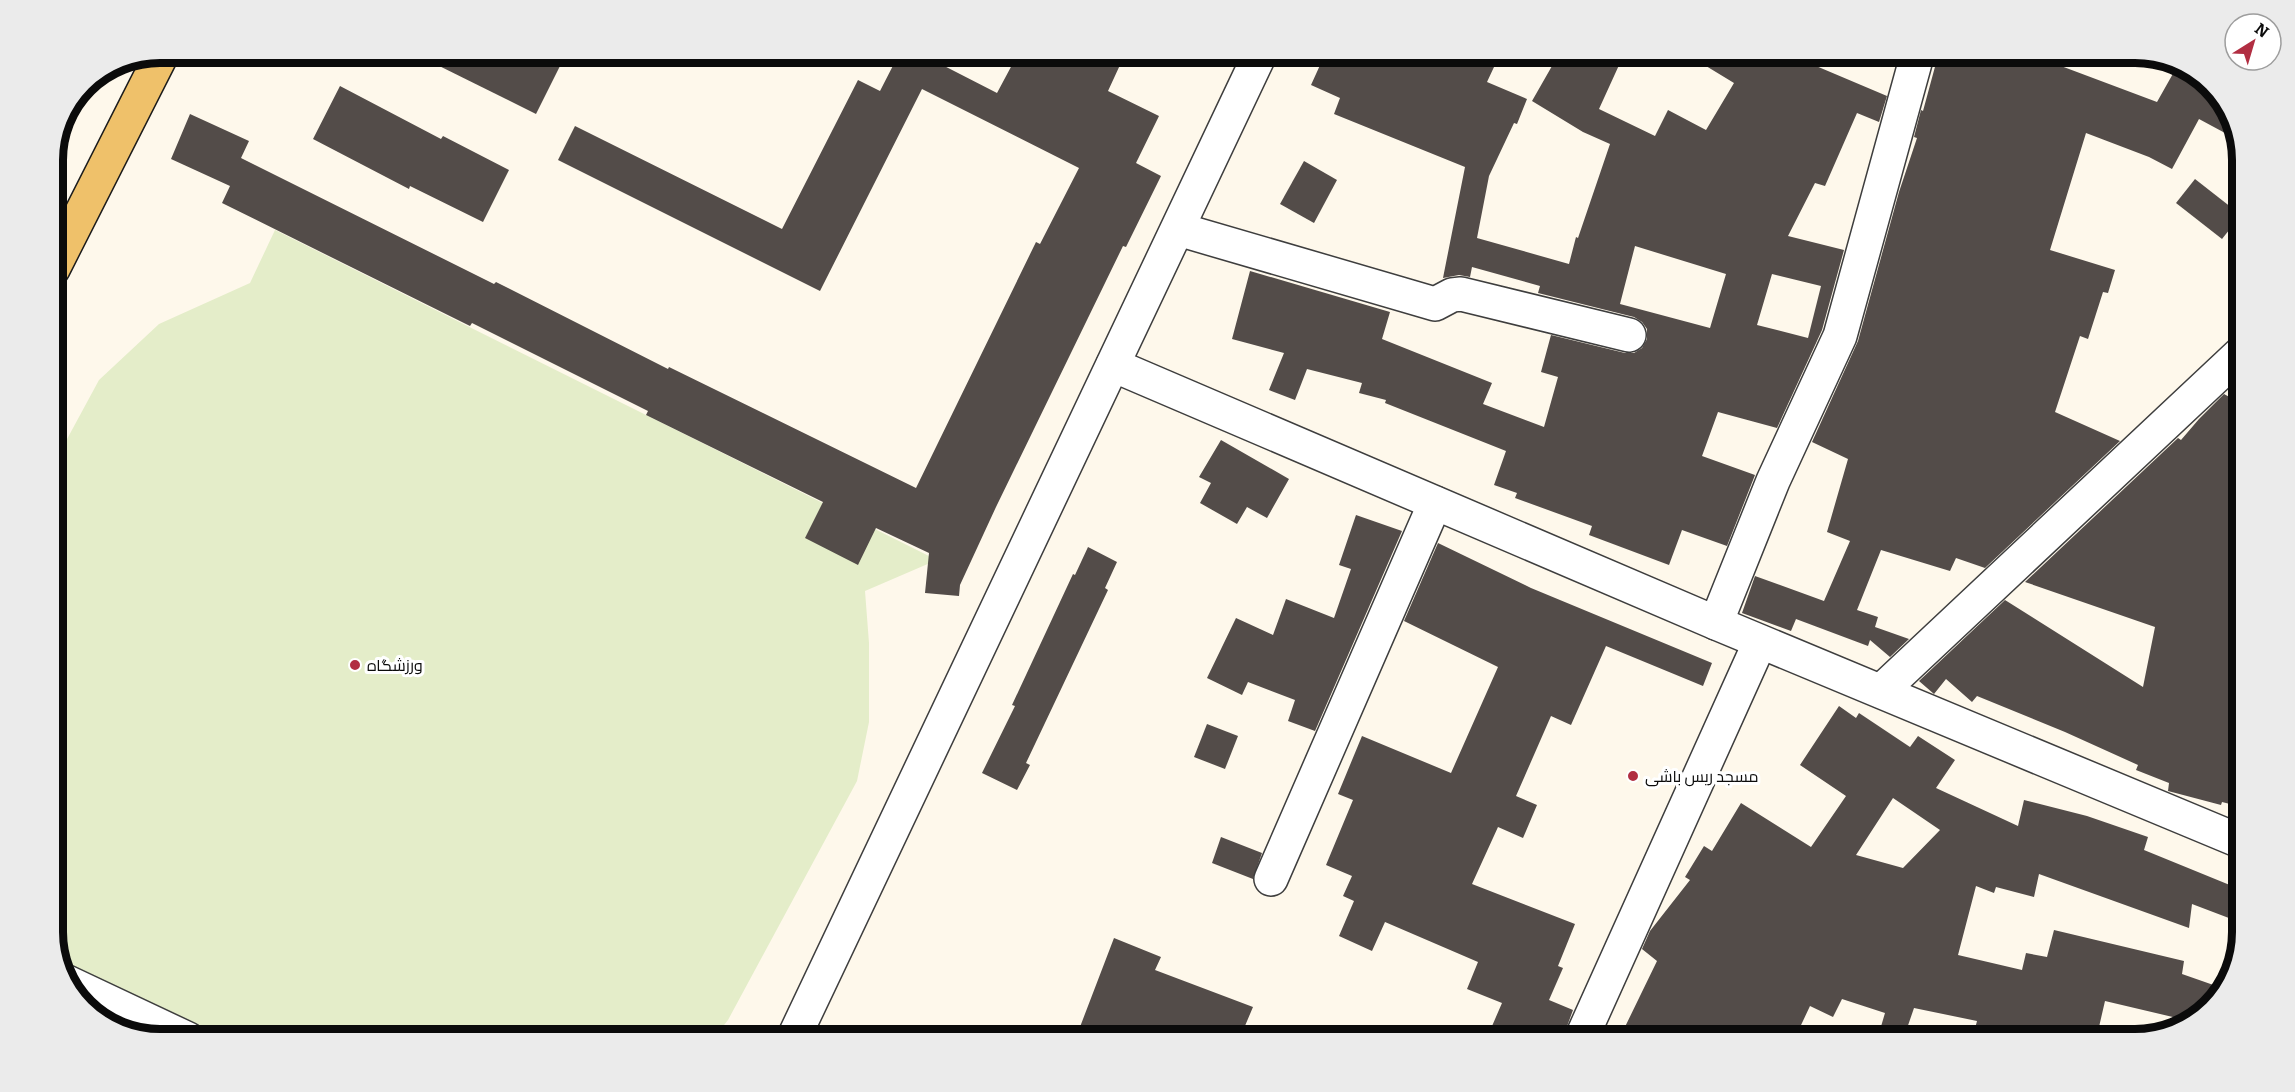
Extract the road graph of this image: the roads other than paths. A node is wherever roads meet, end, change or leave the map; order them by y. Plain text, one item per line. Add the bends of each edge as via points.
1 (157, 63) edge
2 (1256, 63) edge
3 (1915, 63) edge
4 (1178, 229) junction
5 (63, 249) edge
6 (1629, 335) dead end
7 (2232, 361) edge
8 (1113, 365) junction
9 (1435, 503) junction
10 (1716, 623) junction
11 (1760, 642) junction
12 (1881, 691) junction
13 (2232, 838) edge
14 (1270, 879) dead end
15 (81, 989) edge
16 (165, 1029) edge
17 (798, 1029) edge
18 (1586, 1029) edge

1 - 5 main road
2 - 4 street
3 - 10 street via 1840,336 1773,481
4 - 6 street via 1435,304 1461,294
4 - 8 street
7 - 12 street
8 - 9 street
8 - 17 street
9 - 10 street
9 - 14 street
10 - 11 street
11 - 12 street
11 - 18 street
12 - 13 street
15 - 16 street

